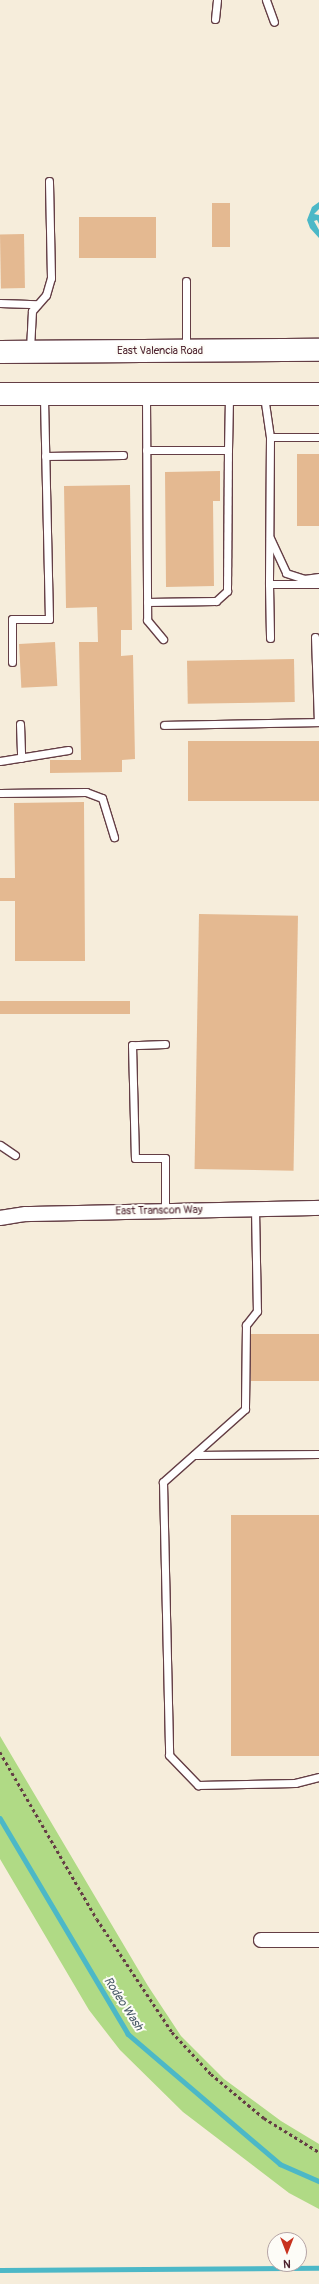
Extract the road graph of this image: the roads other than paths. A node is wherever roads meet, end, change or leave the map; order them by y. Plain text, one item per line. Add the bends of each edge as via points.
1 (217, 0) edge
2 (266, 0) edge
3 (214, 18) dead end
4 (274, 22) dead end
5 (49, 181) dead end
6 (186, 280) dead end
7 (0, 303) edge
8 (37, 304) junction
9 (186, 350) junction
10 (319, 350) edge
11 (0, 352) edge
12 (30, 352) junction
13 (0, 394) edge
14 (44, 394) junction
15 (146, 394) junction
16 (229, 394) junction
17 (263, 394) junction
18 (319, 394) edge
19 (270, 437) junction
20 (319, 437) edge
21 (146, 450) junction
22 (228, 450) junction
23 (123, 455) dead end
24 (45, 456) junction
25 (270, 536) junction
26 (319, 577) edge
27 (269, 584) junction
28 (319, 584) edge
29 (147, 602) junction
30 (315, 637) dead end
31 (270, 638) dead end
32 (163, 639) dead end
33 (12, 662) dead end
34 (319, 722) edge
35 (20, 724) dead end
36 (164, 725) dead end
37 (68, 750) dead end
38 (21, 758) junction
39 (0, 761) edge
40 (0, 793) edge
41 (114, 837) dead end
42 (164, 1044) dead end
43 (0, 1145) edge
44 (15, 1155) dead end
45 (319, 1208) edge
46 (255, 1209) junction
47 (165, 1211) junction
48 (0, 1218) edge
49 (319, 1454) edge
50 (194, 1455) junction
51 (319, 1777) edge
52 (261, 1940) dead end
53 (319, 1940) edge

1 - 3 lane
2 - 4 lane
5 - 8 lane via 51,278 46,295
6 - 9 lane
7 - 8 lane
8 - 12 lane via 30,318
9 - 10 main road, East Valencia Road
9 - 12 main road, East Valencia Road
11 - 12 main road, East Valencia Road
13 - 14 main road
14 - 15 main road
14 - 24 lane
15 - 16 main road
15 - 21 lane
16 - 17 main road
16 - 22 lane
17 - 18 main road
17 - 19 lane
19 - 20 lane
19 - 25 lane
21 - 22 lane
21 - 29 lane
22 - 29 lane via 227,591 216,601
23 - 24 lane
24 - 33 lane via 49,619 12,619
25 - 26 lane via 286,573 304,579
25 - 27 lane
27 - 28 lane
27 - 31 lane
29 - 32 lane via 147,620
30 - 34 lane
34 - 36 lane
35 - 38 lane
37 - 38 lane
38 - 39 lane
40 - 41 lane via 86,792 102,798
42 - 47 lane via 132,1045 135,1158 165,1158
43 - 44 lane
45 - 46 street, East Transcon Way
46 - 47 street, East Transcon Way
46 - 50 lane via 257,1311 246,1325 245,1409
47 - 48 street, East Transcon Way via 26,1214
49 - 50 lane
50 - 51 lane via 163,1482 169,1755 198,1785 295,1783
52 - 53 street

